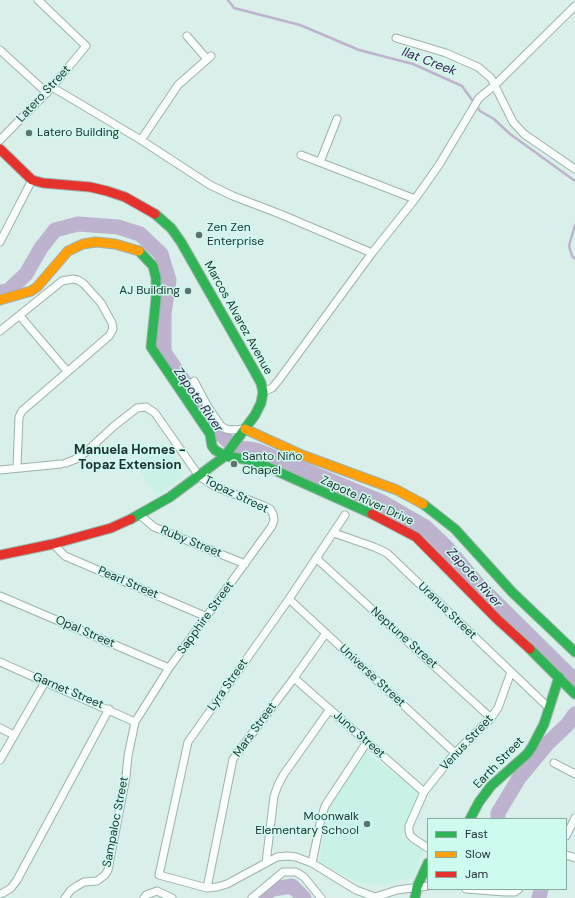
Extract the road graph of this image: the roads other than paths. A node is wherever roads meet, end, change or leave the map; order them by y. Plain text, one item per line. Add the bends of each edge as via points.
1 (38, 0) edge
2 (575, 6) edge
3 (187, 36) dead end
4 (396, 38) dead end
5 (0, 50) edge
6 (495, 85) junction
7 (52, 87) junction
8 (46, 93) junction
9 (337, 119) dead end
10 (0, 140) edge
11 (141, 140) junction
12 (0, 149) edge
13 (301, 155) dead end
14 (320, 162) junction
15 (575, 169) edge
16 (32, 180) junction
17 (415, 199) junction
18 (0, 242) edge
19 (372, 253) junction
20 (0, 300) edge
21 (20, 316) junction
22 (0, 331) edge
23 (67, 371) junction
24 (194, 381) dead end
25 (263, 392) junction
26 (245, 429) junction
27 (227, 453) junction
28 (17, 467) junction
29 (0, 470) edge
30 (199, 476) junction
31 (273, 514) joint
32 (140, 515) junction
33 (345, 515) dead end
34 (334, 533) junction
35 (53, 544) junction
36 (0, 555) edge
37 (316, 558) junction
38 (245, 564) junction
39 (0, 596) edge
40 (289, 599) junction
41 (207, 617) junction
42 (326, 633) junction
43 (575, 652) edge
44 (0, 662) edge
45 (169, 668) junction
46 (511, 672) junction
47 (559, 677) junction
48 (294, 678) junction
49 (45, 682) junction
50 (575, 694) edge
51 (549, 708) junction
52 (109, 709) junction
53 (330, 709) junction
54 (491, 718) junction
55 (135, 722) junction
56 (0, 728) edge
57 (14, 735) junction
58 (367, 742) junction
59 (455, 753) junction
60 (0, 760) edge
61 (554, 764) dead end
62 (575, 774) edge
63 (424, 792) junction
64 (471, 818) edge
65 (575, 818) edge
66 (567, 834) edge
67 (427, 847) edge
68 (266, 863) junction
69 (312, 864) junction
70 (427, 865) edge
71 (427, 887) edge
72 (206, 888) junction
73 (479, 890) edge
74 (518, 890) edge
75 (415, 893) edge
76 (0, 894) edge
77 (373, 897) edge
78 (65, 898) edge
79 (144, 898) edge
80 (172, 898) edge
81 (252, 898) edge
82 (321, 898) edge

1 - 7 street, Latero Street via 86,46
2 - 6 street
3 - 11 street via 209,58 178,85
4 - 6 street via 446,53 478,67
5 - 8 street
6 - 15 street via 514,122 524,134
6 - 17 street via 479,98 439,165
7 - 8 street, Latero Street
7 - 11 street
8 - 10 street, Latero Street
9 - 14 street
11 - 19 street via 210,185
12 - 16 main road
13 - 14 street
14 - 17 street
16 - 18 street
16 - 25 main road, Marcos Alvarez Avenue via 107,191 139,204 171,228 255,372
17 - 19 street
19 - 25 street via 272,388
20 - 27 main road via 37,287 68,251 83,244 115,244 139,251 152,266 156,278 151,347 210,434 212,446 218,452
21 - 22 street
21 - 23 street
21 - 23 street via 67,279 78,280 84,284 101,303 112,323 112,332
23 - 28 street via 22,411 19,417
24 - 26 street via 221,426 231,430
25 - 26 main road, Marcos Alvarez Avenue via 261,403
26 - 27 main road, Marcos Alvarez Avenue
26 - 43 main road, Zapote River Drive via 302,455 397,490 426,506 455,529 512,592
27 - 30 main road, Marcos Alvarez Avenue
27 - 47 main road, Zapote River Drive via 261,464 374,515 416,537
28 - 29 street
28 - 30 street via 63,464 76,459 137,408 146,407 155,413
30 - 31 street, Topaz Street via 214,486 264,506
30 - 32 main road, Marcos Alvarez Avenue
31 - 38 street, Sapphire Street via 272,526
32 - 35 main road, Marcos Alvarez Avenue via 111,528
32 - 38 street, Ruby Street via 154,527
33 - 34 street, Lyra Street
34 - 37 street, Lyra Street
34 - 46 street, Uranus Street via 387,553
35 - 36 main road, Marcos Alvarez Avenue
35 - 41 street, Pearl Street via 65,556
37 - 40 street, Lyra Street
37 - 54 street, Neptune Street
38 - 41 street, Sapphire Street
39 - 45 street, Opal Street
40 - 42 street, Universe Street
40 - 72 street, Lyra Street via 188,742 159,875
41 - 45 street, Sapphire Street
42 - 48 street, Mars Street
42 - 59 street, Universe Street
44 - 49 street, Garnet Street
45 - 55 street, Sapphire Street
46 - 51 street, Uranus Street
46 - 54 street, Venus Street via 498,708
47 - 50 main road, Zapote River Drive
47 - 51 main road, Earth Street
48 - 53 street, Juno Street
48 - 72 street, Mars Street via 233,759
49 - 52 street, Garnet Street
49 - 57 street
51 - 64 main road, Earth Street via 532,747 491,786
52 - 55 street, Garnet Street
52 - 76 street via 17,880 11,888
53 - 58 street, Juno Street
53 - 68 street via 278,785 274,796
54 - 59 street, Venus Street
55 - 78 street, Sampaloc Street via 108,870 101,879 77,886
56 - 57 street
57 - 60 street
58 - 63 street, Juno Street
58 - 69 street via 325,806
59 - 63 street, Venus Street
61 - 62 street
63 - 67 street, Venus Street via 409,831 414,839
65 - 66 street
68 - 69 street via 277,857 287,856
68 - 72 street via 227,884
69 - 77 street
70 - 75 main road
71 - 75 street
73 - 74 street
75 - 77 street via 397,890
79 - 80 street via 157,891
81 - 82 street via 283,872 296,872 304,877

